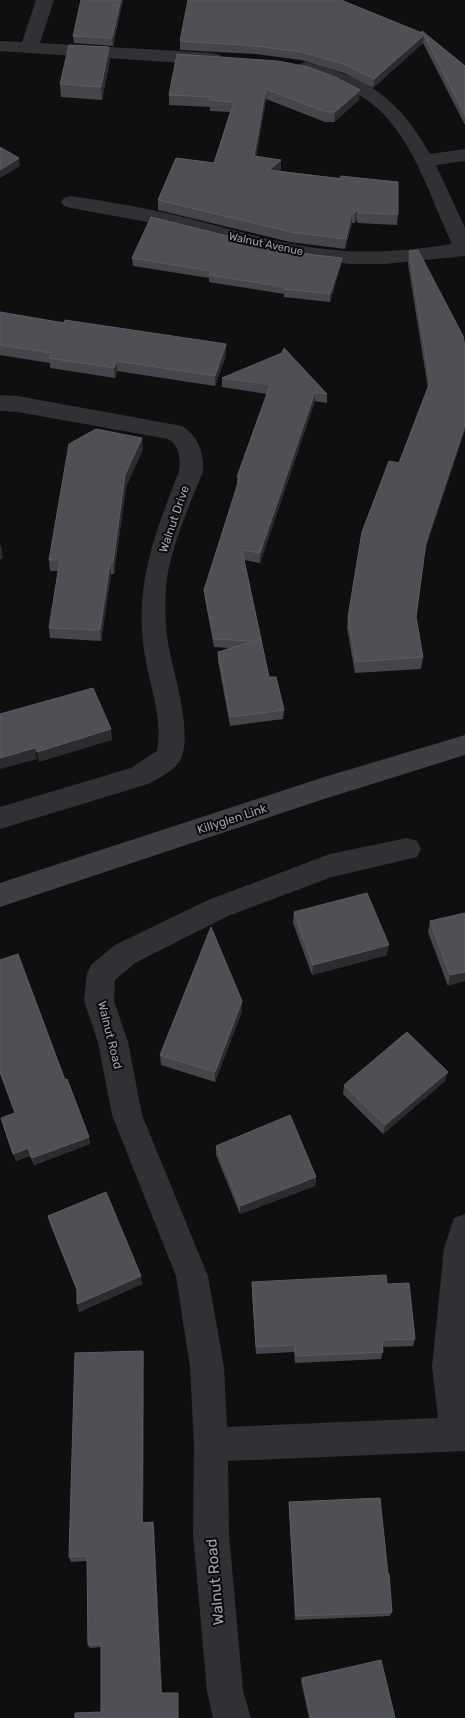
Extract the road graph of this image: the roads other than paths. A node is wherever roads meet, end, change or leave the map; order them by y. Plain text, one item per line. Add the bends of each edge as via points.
1 (45, 0) edge
2 (0, 46) edge
3 (29, 48) junction
4 (228, 60) edge
5 (287, 65) edge
6 (465, 155) edge
7 (425, 161) junction
8 (71, 202) dead end
9 (465, 250) edge
10 (0, 403) edge
11 (465, 745) edge
12 (0, 818) edge
13 (407, 849) dead end
14 (0, 895) edge
15 (465, 1230) edge
16 (461, 1434) edge
17 (212, 1445) junction
18 (232, 1718) edge

1 - 3 street
2 - 3 street
3 - 4 street
5 - 7 street, Walnut Avenue via 348,82 382,103
6 - 7 street
7 - 9 street, Walnut Avenue
8 - 9 street, Walnut Avenue via 166,219 264,245 318,255 392,258
10 - 12 street, Walnut Drive via 174,432 184,438 192,460 191,471 166,536 154,586 155,641 173,734 169,756 139,776
11 - 14 street, Killyglen Link
13 - 17 street, Walnut Road via 330,866 226,904 125,954 101,974 99,1001 113,1042 127,1115 192,1276 207,1367
15 - 16 street via 460,1248 449,1367
16 - 17 street
17 - 18 street, Walnut Road via 211,1534 225,1691

